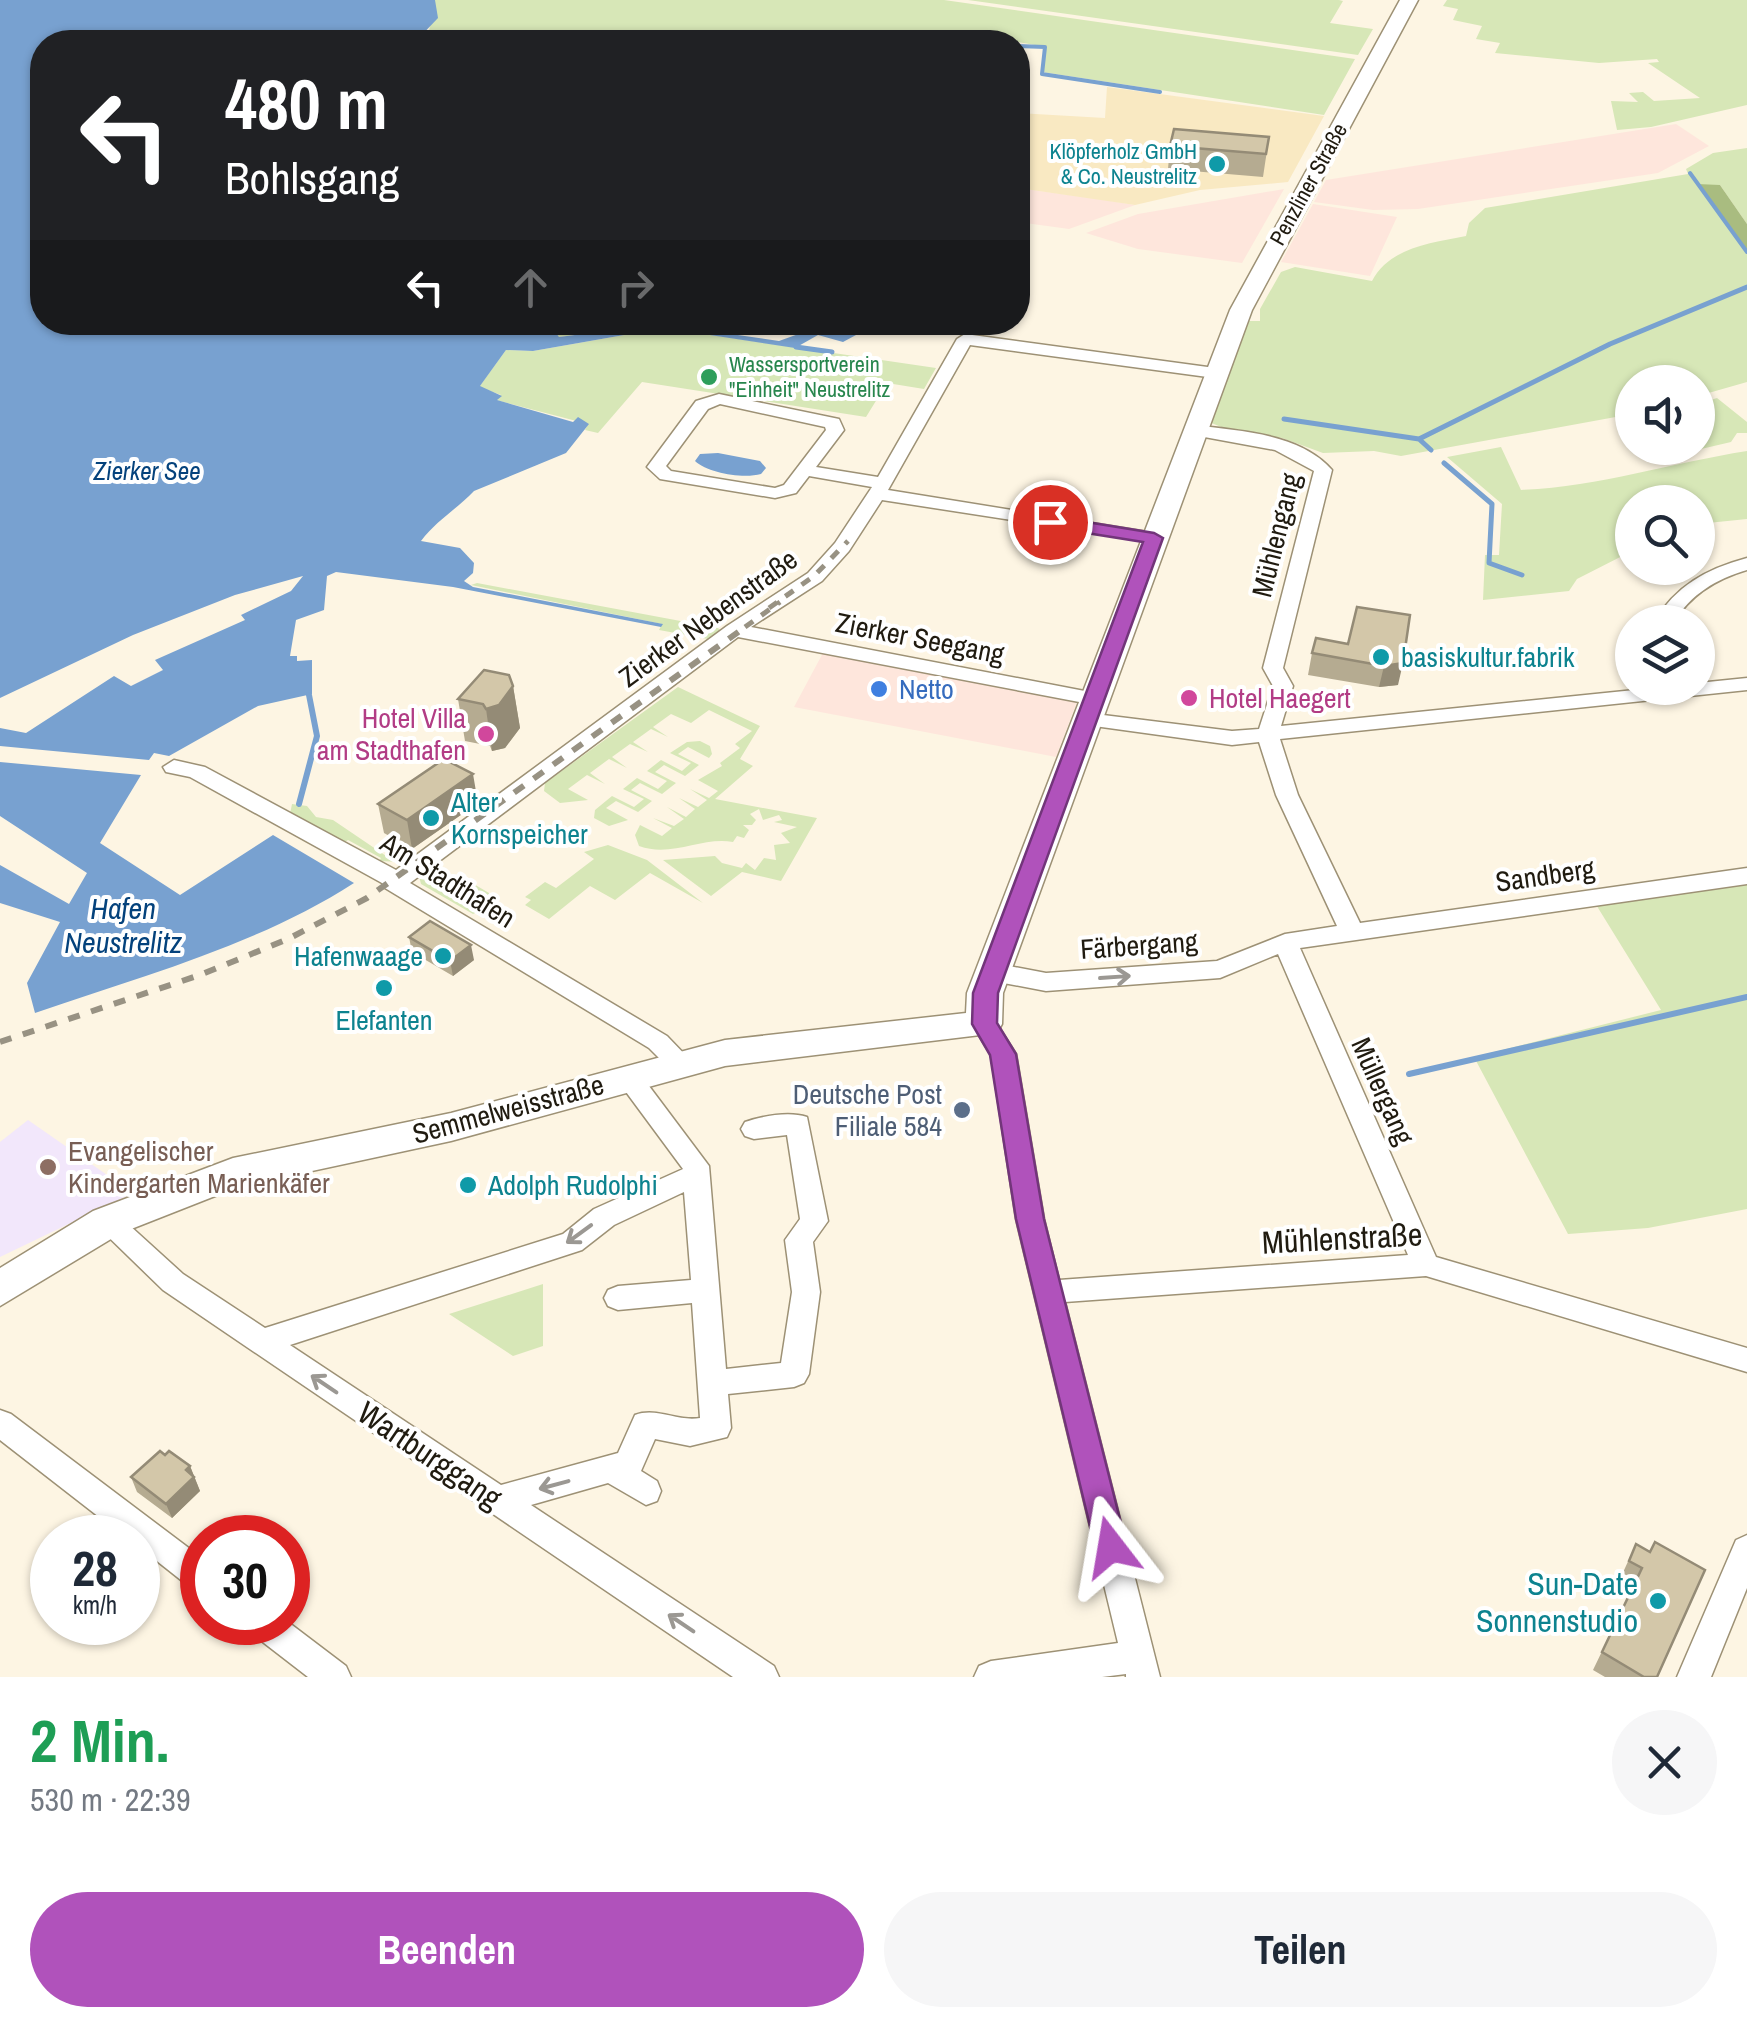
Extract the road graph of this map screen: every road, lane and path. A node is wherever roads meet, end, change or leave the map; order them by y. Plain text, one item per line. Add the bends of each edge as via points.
1 (1409, 0) edge
2 (1216, 373) junction
3 (1194, 430) junction
4 (804, 470) junction
5 (880, 489) junction
6 (1154, 538) junction
7 (1747, 564) edge
8 (1676, 605) edge
9 (734, 630) junction
10 (1747, 684) edge
11 (1715, 687) edge
12 (1615, 697) edge
13 (1091, 710) junction
14 (1268, 736) junction
15 (174, 767) dead end
16 (1747, 876) edge
17 (398, 881) junction
18 (1352, 932) junction
19 (1285, 942) junction
20 (1005, 976) junction
21 (984, 1024) junction
22 (680, 1063) junction
23 (628, 1077) junction
24 (754, 1130) dead end
25 (696, 1174) junction
26 (107, 1222) junction
27 (48, 1255) junction
28 (1426, 1265) junction
29 (0, 1288) edge
30 (706, 1290) junction
31 (1048, 1292) junction
32 (0, 1298) edge
33 (618, 1298) dead end
34 (261, 1342) junction
35 (1747, 1360) edge
36 (712, 1383) junction
37 (0, 1422) edge
38 (611, 1469) junction
39 (646, 1491) dead end
40 (497, 1500) junction
41 (1747, 1550) edge
42 (180, 1560) edge
43 (292, 1645) edge
44 (1141, 1667) edge
45 (334, 1677) edge
46 (762, 1677) edge
47 (991, 1677) edge
48 (1694, 1677) edge

1 - 2 main road, Penzliner Straße via 1254,284
2 - 3 main road, Penzliner Straße
2 - 5 street, Zierker Nebenstraße via 966,339
3 - 6 main road, Penzliner Straße
3 - 14 street, Mühlengang via 1268,442 1323,470 1273,668 1283,686
4 - 4 street via 790,489 775,493 666,475 656,467 702,405 719,399 833,423 835,430
4 - 5 street
5 - 6 street
5 - 9 street, Zierker Nebenstraße via 815,577
6 - 13 main road, Penzliner Straße
7 - 8 street via 1702,580
9 - 13 street, Zierker Seegang
9 - 17 street, Zierker Nebenstraße
10 - 11 street
12 - 14 street
13 - 14 street via 1232,738
13 - 20 main road, Penzliner Straße
14 - 18 street via 1288,796
15 - 17 street, Am Stadthafen via 197,772
16 - 18 street, Sandberg
17 - 22 street, Am Stadthafen via 392,883 658,1042
18 - 19 street, Sandberg
20 -> 19 street, Färbergang via 1046,982 1220,969
19 - 28 street, Müllergang
20 - 21 main road, Penzliner Straße via 985,993
21 - 22 main road, Semmelweisstraße via 796,1042
21 - 31 street via 1003,1054
22 - 23 main road, Semmelweisstraße
23 - 25 street
23 - 26 main road, Semmelweisstraße via 451,1127 233,1174
24 - 36 street via 798,1124 802,1144 814,1222 799,1240 806,1292 794,1374
25 - 30 street
25 -> 34 street via 612,1212 566,1244
26 - 27 main road, Semmelweisstraße
26 - 34 street, Wartburggang via 173,1282
27 - 29 main road, Semmelweisstraße
27 - 32 main road, Semmelweisstraße
28 - 31 street, Mühlenstraße
28 - 35 street, Mühlenstraße
30 - 33 street
30 - 36 street
31 - 44 street
40 -> 34 street, Wartburggang
36 - 38 street via 715,1430 690,1434 646,1424 636,1454
37 - 42 street
38 - 39 street
38 -> 40 street
46 -> 40 street, Wartburggang
41 - 48 street
43 - 45 street
44 - 47 street

